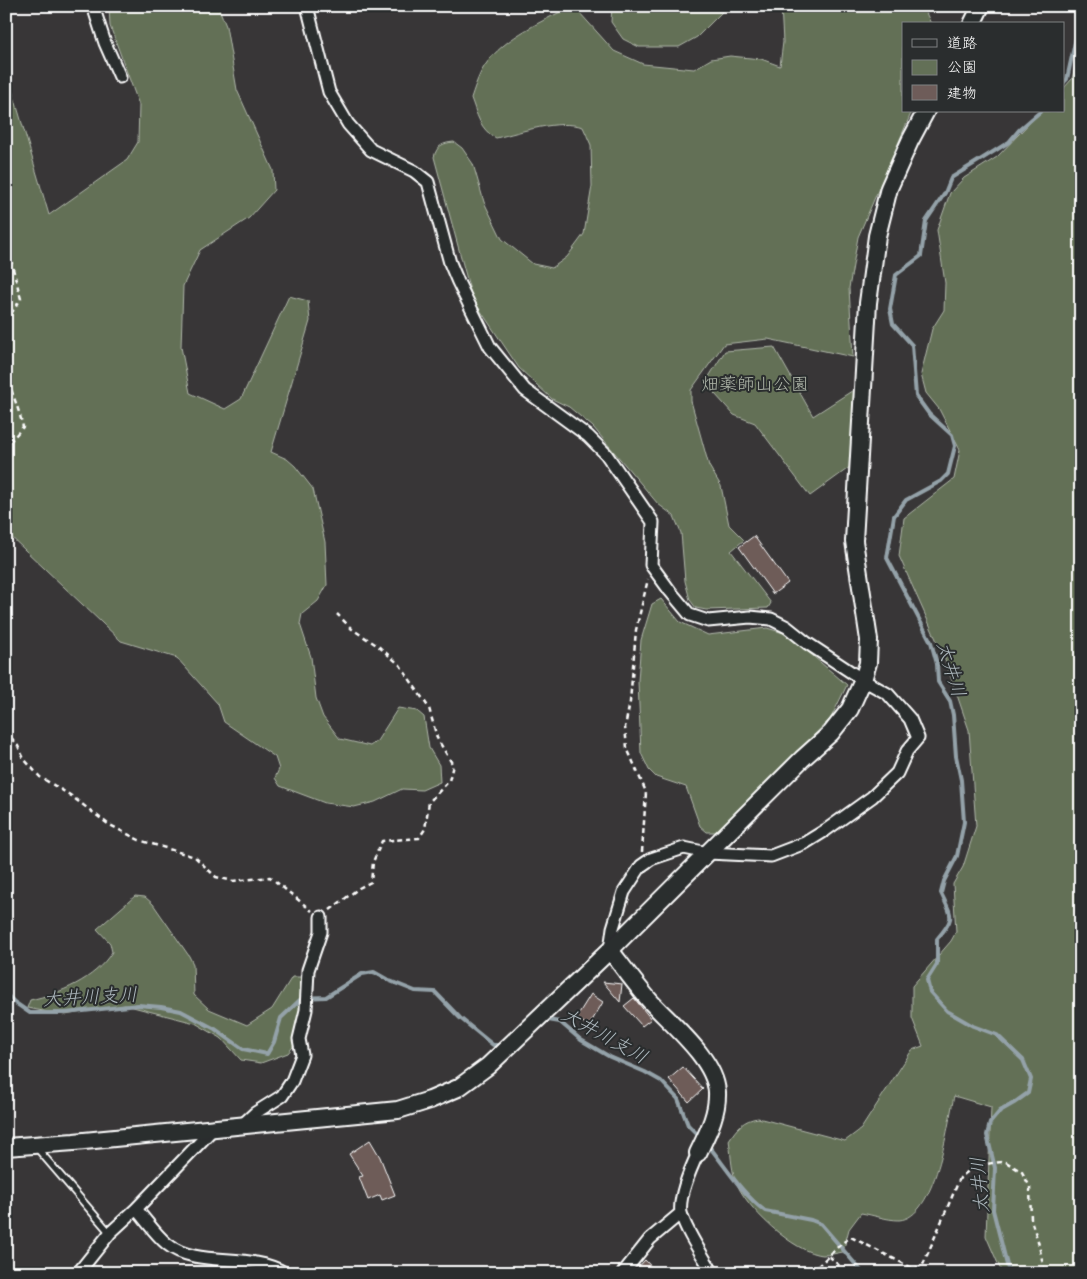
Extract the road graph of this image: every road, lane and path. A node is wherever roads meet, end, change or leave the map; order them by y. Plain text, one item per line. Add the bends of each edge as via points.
1 (93, 6) edge
2 (307, 6) edge
3 (981, 6) edge
4 (973, 22) edge
5 (120, 77) dead end
6 (925, 112) edge
7 (6, 242) edge
8 (6, 322) edge
9 (6, 373) edge
10 (6, 446) edge
11 (651, 566) junction
12 (337, 614) dead end
13 (863, 680) junction
14 (6, 731) edge
15 (708, 853) junction
16 (641, 866) junction
17 (321, 917) junction
18 (610, 950) junction
19 (241, 1126) junction
20 (214, 1129) junction
21 (34, 1145) junction
22 (6, 1147) edge
23 (698, 1153) joint
24 (136, 1209) junction
25 (681, 1213) junction
26 (110, 1233) junction
27 (829, 1256) junction
28 (79, 1273) edge
29 (285, 1273) edge
30 (622, 1273) edge
31 (713, 1273) edge
32 (811, 1273) edge
33 (847, 1273) edge
34 (1045, 1273) edge

1 - 5 street
2 - 11 street via 330,92 348,124 371,150 414,171 428,182 450,263 490,347 525,390 588,436 606,454 653,522
3 - 4 street
6 - 13 street via 889,188 877,236 868,303 854,541 869,640 868,664
7 - 8 path via 21,299
9 - 10 path via 23,427
11 - 13 street via 690,614 708,621 750,617 771,619
11 - 16 path via 636,630 625,727 627,748 646,792
12 - 17 path via 400,665 429,708 437,738 453,765 449,781 428,802 426,829 419,838 382,841 373,862 371,882
13 - 15 street via 850,709 831,733
13 - 15 street via 888,694 910,719 918,738 907,751 897,773 872,797 805,843 771,856
14 - 17 path via 40,777 108,824 139,840 195,857 216,876 233,881 270,877
15 - 16 street via 684,848
15 - 18 street
16 - 18 street via 624,892
17 - 19 street via 321,932 308,970 306,1010 299,1039 302,1055 282,1096 255,1112
18 - 19 street via 488,1066 458,1088 398,1110
18 - 23 street via 697,1051 715,1081 717,1093 713,1116
19 - 20 street
20 - 21 street
20 - 24 street
21 - 22 street
21 - 26 lane
23 - 25 street via 682,1197
24 - 26 street
24 - 29 street via 168,1244 184,1252 204,1258 255,1262
25 - 30 street via 650,1239
25 - 31 street
26 - 28 street
27 - 32 path
27 - 33 path
27 - 34 path via 851,1237 912,1268 922,1267 960,1178 988,1163 1006,1162 1022,1172 1030,1187 1031,1220

